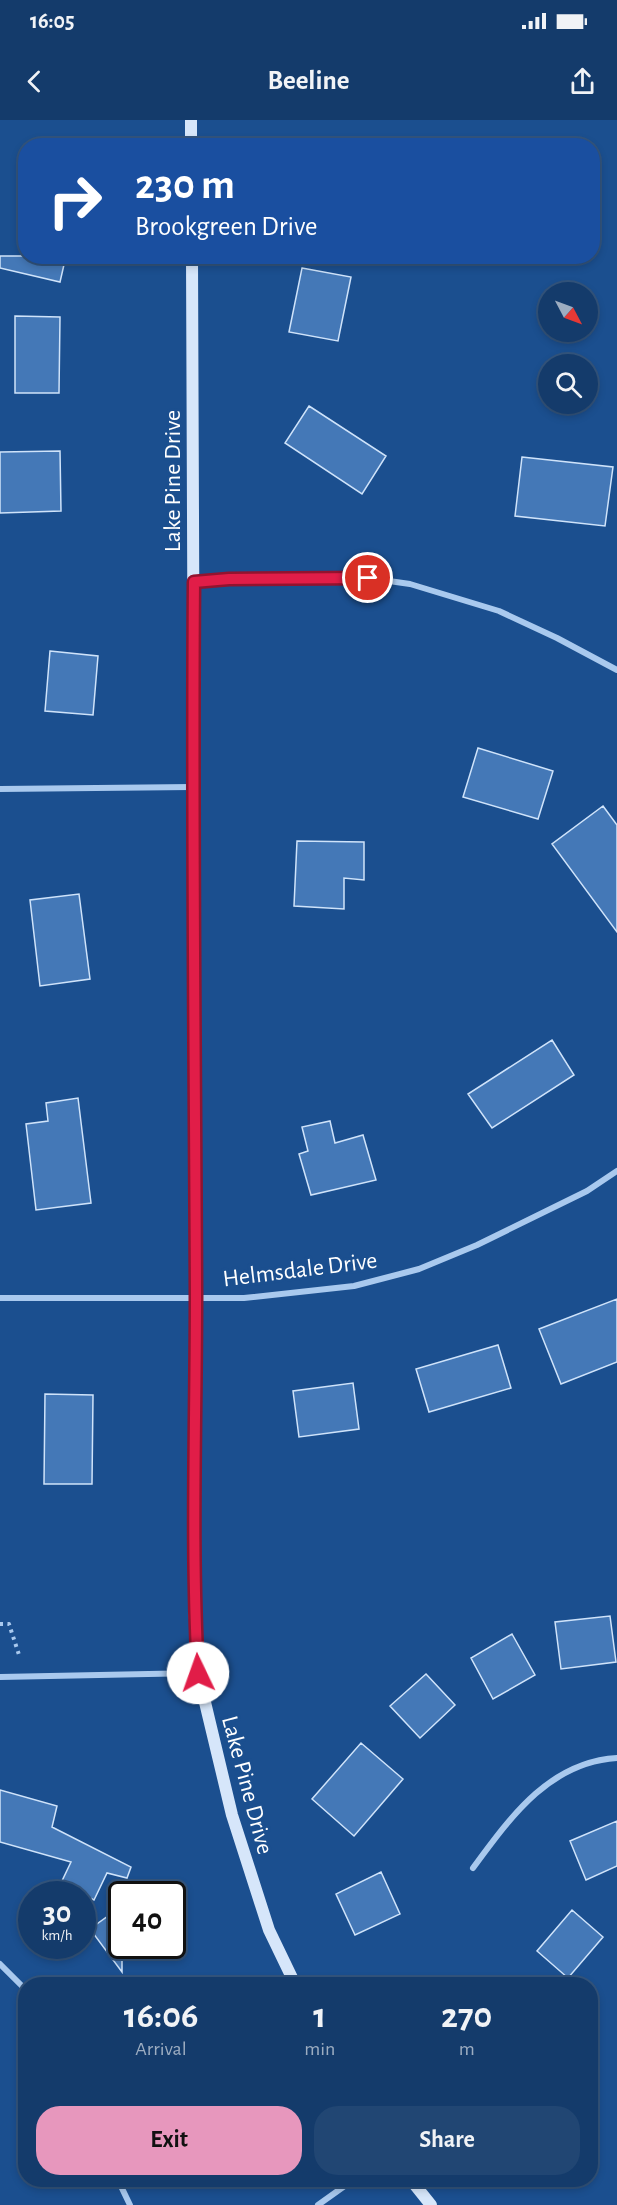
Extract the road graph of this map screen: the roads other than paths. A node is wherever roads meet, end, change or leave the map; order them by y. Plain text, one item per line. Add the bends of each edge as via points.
1 (191, 120) edge
2 (191, 138) edge
3 (192, 264) edge
4 (194, 582) junction
5 (616, 668) edge
6 (192, 787) junction
7 (0, 789) edge
8 (617, 1171) edge
9 (196, 1297) junction
10 (0, 1298) edge
11 (198, 1673) junction
12 (0, 1677) edge
13 (617, 1758) edge
14 (473, 1868) dead end
15 (0, 1964) edge
16 (292, 1977) edge
17 (18, 1982) edge
18 (121, 2187) edge
19 (343, 2187) edge
20 (417, 2187) edge
21 (130, 2205) edge
22 (318, 2205) edge
23 (431, 2205) edge

1 - 2 street
3 - 4 street, Lake Pine Drive
4 - 5 street via 368,578 410,584 499,611
4 - 6 street, Lake Pine Drive
6 - 7 street
6 - 9 street, Lake Pine Drive
8 - 9 street, Helmsdale Drive via 587,1191 419,1269 354,1286 244,1298
9 - 10 street, Helmsdale Drive
9 - 11 street, Lake Pine Drive via 194,1602
11 - 12 street
11 - 16 street, Lake Pine Drive via 232,1815 269,1930
13 - 14 street via 572,1770 538,1789 508,1820
15 - 17 street
18 - 21 street
19 - 22 street
20 - 23 street

